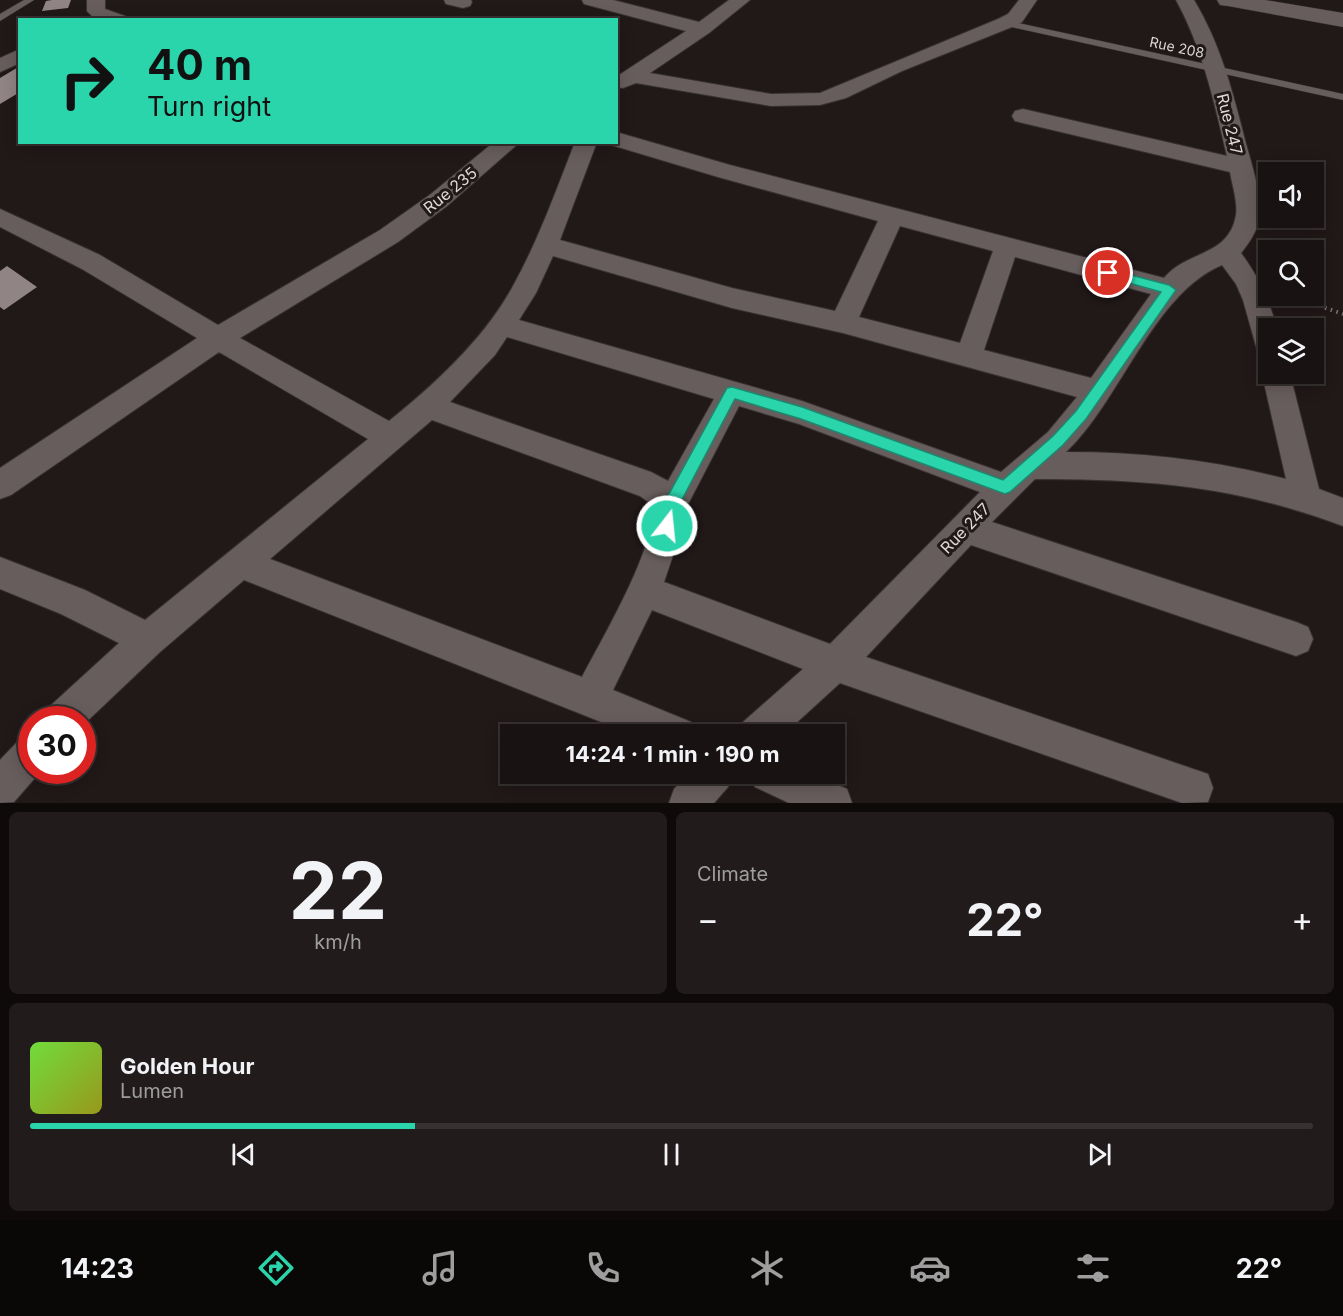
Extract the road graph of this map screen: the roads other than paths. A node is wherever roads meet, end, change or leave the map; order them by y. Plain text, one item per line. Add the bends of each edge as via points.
1 (30, 0) edge
2 (591, 0) edge
3 (741, 0) edge
4 (1028, 0) edge
5 (1185, 0) edge
6 (1228, 0) edge
7 (91, 10) edge
8 (0, 18) edge
9 (110, 18) edge
10 (1343, 20) edge
11 (1005, 23) junction
12 (702, 29) junction
13 (18, 56) edge
14 (0, 66) edge
15 (1217, 70) junction
16 (621, 82) edge
17 (1343, 97) edge
18 (1023, 116) dead end
19 (618, 140) edge
20 (507, 144) edge
21 (585, 144) edge
22 (1241, 167) junction
23 (892, 215) junction
24 (0, 217) edge
25 (545, 245) junction
26 (1007, 246) junction
27 (1227, 253) junction
28 (1169, 290) junction
29 (1261, 318) edge
30 (843, 323) junction
31 (501, 325) junction
32 (218, 338) junction
33 (968, 358) junction
34 (1278, 384) edge
35 (1098, 391) junction
36 (732, 392) junction
37 (428, 406) junction
38 (389, 436) junction
39 (1029, 466) junction
40 (0, 486) edge
41 (1005, 487) junction
42 (1306, 497) junction
43 (668, 510) junction
44 (1343, 512) edge
45 (966, 528) junction
46 (240, 563) junction
47 (0, 573) edge
48 (644, 591) junction
49 (1296, 639) dead end
50 (148, 640) junction
51 (835, 664) junction
52 (590, 698) junction
53 (78, 706) edge
54 (652, 724) edge
55 (768, 724) edge
56 (18, 768) edge
57 (705, 784) edge
58 (790, 784) edge
59 (0, 788) edge
60 (1194, 788) dead end
61 (687, 803) edge
62 (833, 803) edge

1 - 8 lane
2 - 12 street
3 - 12 street
4 - 11 street via 1015,18
5 - 15 street, Rue 247
6 - 10 main road
7 - 9 street
11 - 15 lane, Rue 208
11 - 16 street via 820,99 771,100
12 - 16 street
13 - 14 street
15 - 17 lane, Rue 208
15 - 22 street, Rue 247
18 - 22 street
19 - 23 street
20 - 32 street, Rue 235 via 389,236
21 - 25 street
22 - 27 street, Rue 247 via 1248,213 1241,237
23 - 26 street
23 - 30 street
24 - 32 street via 91,262
25 - 30 street via 732,298
25 - 31 street via 523,293
26 - 28 street
26 - 33 street
27 - 28 street, Rue 247 via 1198,265
27 - 29 street via 1247,280
28 - 35 street, Rue 247
30 - 33 street
31 - 36 street
31 - 37 street
32 - 38 street
32 - 40 street, Rue 235
33 - 35 street
34 - 42 street
35 - 39 street, Rue 247 via 1073,423
36 - 41 street via 802,413
36 - 43 street
37 - 38 street
37 - 43 street via 651,486 664,496
38 - 46 street
39 - 41 street, Rue 247
39 - 42 street via 1121,466 1212,477
41 - 45 street, Rue 247
42 - 44 street
43 - 48 street via 667,526
45 - 49 street
45 - 51 street, Rue 247
46 - 50 street
46 - 52 street
47 - 50 street via 73,602
48 - 51 street
48 - 52 street
50 - 53 street
51 - 55 street, Rue 247
51 - 60 street
52 - 54 street
56 - 59 street
57 - 61 street
58 - 62 street

